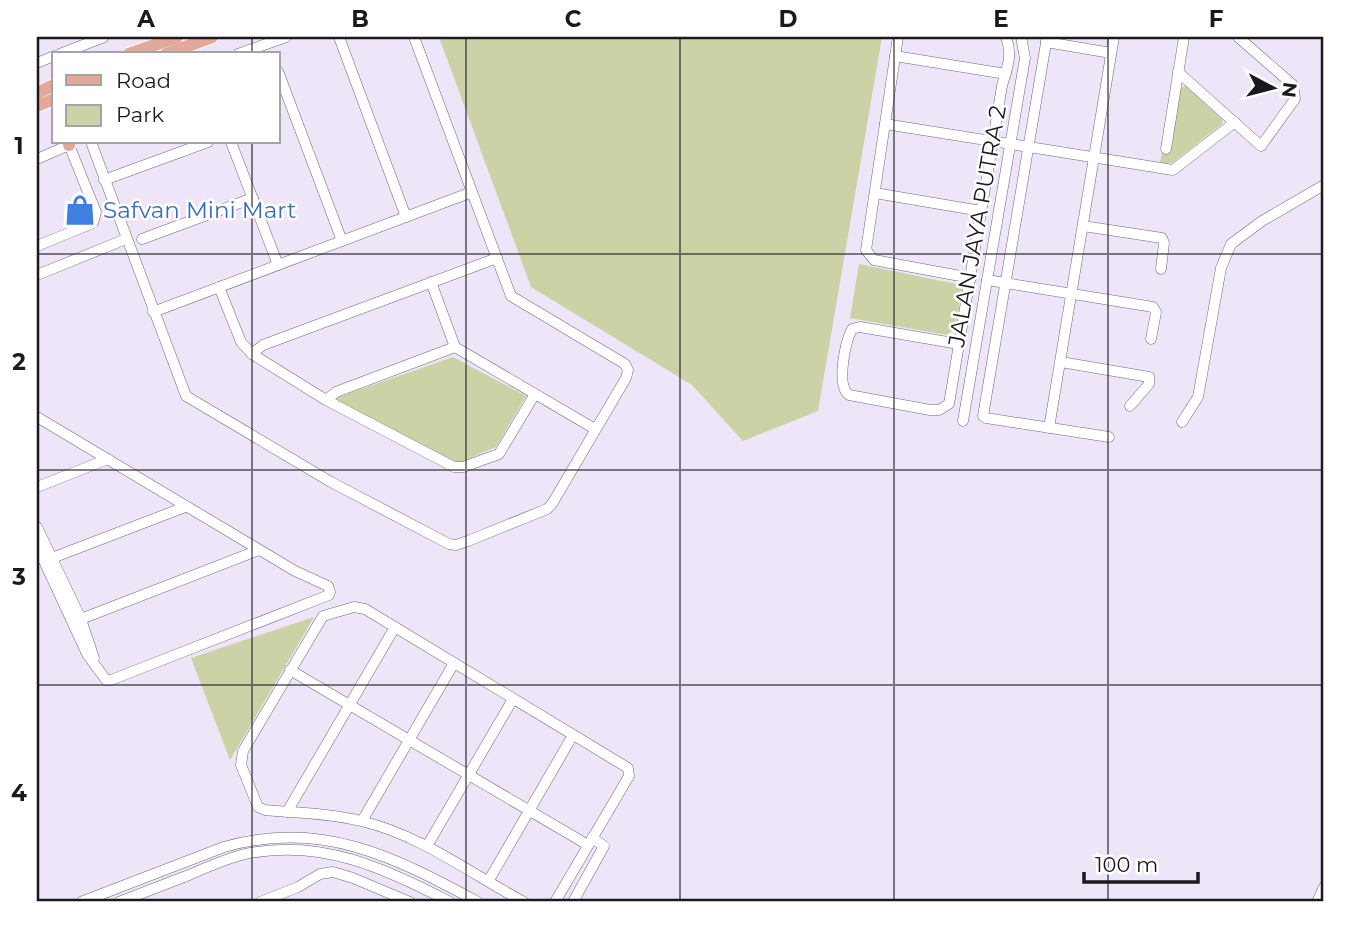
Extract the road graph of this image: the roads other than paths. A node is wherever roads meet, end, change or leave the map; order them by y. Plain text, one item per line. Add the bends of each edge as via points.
1 (104, 37) edge
2 (177, 37) edge
3 (212, 37) edge
4 (286, 37) edge
5 (339, 37) edge
6 (414, 37) edge
7 (898, 37) edge
8 (1006, 37) edge
9 (1021, 37) edge
10 (1114, 37) edge
11 (1184, 37) edge
12 (1238, 37) edge
13 (1047, 39) edge
14 (268, 44) junction
15 (65, 52) edge
16 (135, 52) edge
17 (171, 52) edge
18 (244, 52) edge
19 (271, 52) edge
20 (1111, 53) junction
21 (895, 56) junction
22 (1178, 72) junction
23 (1006, 74) junction
24 (280, 76) edge
25 (1235, 122) junction
26 (885, 124) junction
27 (993, 141) junction
28 (67, 144) edge
29 (69, 144) edge
30 (92, 144) edge
31 (203, 144) edge
32 (232, 144) edge
33 (1010, 144) junction
34 (1028, 146) junction
35 (1166, 149) dead end
36 (1094, 158) junction
37 (37, 159) edge
38 (104, 180) junction
39 (1324, 185) edge
40 (472, 192) junction
41 (875, 193) junction
42 (253, 198) junction
43 (981, 211) junction
44 (406, 217) junction
45 (1083, 226) junction
46 (126, 239) junction
47 (142, 239) dead end
48 (342, 241) junction
49 (37, 246) edge
50 (497, 258) junction
51 (278, 265) junction
52 (1161, 269) dead end
53 (37, 275) edge
54 (971, 278) junction
55 (987, 280) junction
56 (431, 282) junction
57 (1004, 283) junction
58 (219, 287) junction
59 (1072, 294) junction
60 (153, 312) junction
61 (1151, 340) dead end
62 (959, 344) junction
63 (454, 347) junction
64 (252, 354) junction
65 (1061, 362) junction
66 (535, 394) junction
67 (326, 400) junction
68 (1130, 406) dead end
69 (37, 417) edge
70 (964, 421) dead end
71 (1182, 422) dead end
72 (1049, 428) junction
73 (595, 429) junction
74 (1109, 437) dead end
75 (107, 459) junction
76 (37, 487) edge
77 (185, 507) junction
78 (37, 527) edge
79 (37, 546) edge
80 (259, 550) junction
81 (52, 558) junction
82 (81, 620) junction
83 (395, 627) junction
84 (454, 663) junction
85 (290, 670) junction
86 (100, 673) junction
87 (513, 699) junction
88 (350, 705) junction
89 (573, 735) junction
90 (409, 740) junction
91 (469, 775) junction
92 (529, 811) junction
93 (287, 812) junction
94 (362, 821) junction
95 (587, 845) junction
96 (427, 846) junction
97 (596, 860) junction
98 (174, 866) junction
99 (179, 879) junction
100 (489, 880) junction
101 (1324, 887) edge
102 (395, 900) edge
103 (81, 902) edge
104 (119, 902) edge
105 (260, 902) edge
106 (410, 902) edge
107 (450, 902) edge
108 (478, 902) edge
109 (524, 902) edge
110 (555, 902) edge
111 (573, 902) edge
112 (1317, 902) edge

1 - 15 street
2 - 16 main road
3 - 17 main road
4 - 14 street
5 - 44 street
6 - 40 street
7 - 21 street
8 - 23 street via 1011,50
9 - 33 street, JALAN JAYA PUTRA 2 via 1025,58
10 - 20 street
11 - 22 street
12 - 25 street via 1293,85 1296,99 1261,146
13 - 20 street
13 - 34 street
14 - 18 street
14 - 19 street
20 - 36 street
21 - 23 street
21 - 26 street
22 - 25 street
22 - 35 street
23 - 27 street
24 - 48 street
25 - 36 street via 1172,170
26 - 27 street
26 - 41 street
27 - 33 street
27 - 43 street
28 - 37 street
29 - 49 street via 96,218
30 - 38 street
31 - 38 street
32 - 42 street
33 - 34 street
33 - 55 street, JALAN JAYA PUTRA 2
34 - 36 street
34 - 57 street
36 - 45 street
38 - 46 street
39 - 71 street via 1231,244 1221,268 1198,397
40 - 44 street
40 - 50 street
41 - 43 street
41 - 54 street via 866,250 869,256
42 - 47 street
42 - 51 street
43 - 54 street
44 - 48 street
45 - 52 street via 1162,238
45 - 59 street
46 - 53 street
46 - 60 street
48 - 51 street
50 - 56 street
50 - 73 street via 514,299 625,364 626,378
51 - 58 street
54 - 62 street
55 - 57 street
55 - 70 street, JALAN JAYA PUTRA 2
56 - 63 street
56 - 64 street via 263,345
57 - 59 street
57 - 72 street via 983,416
58 - 60 street
58 - 64 street via 241,342
59 - 61 street via 1153,307
59 - 65 street
60 - 73 street via 184,394 190,399 331,482 449,544 468,541 547,509
62 - 62 street via 949,404 939,410 844,391 852,329
63 - 66 street
63 - 67 street via 336,392
64 - 67 street
65 - 68 street via 1149,377 1149,384
65 - 72 street
66 - 67 street via 500,452 463,467 454,467
66 - 73 street
69 - 75 street
72 - 74 street
75 - 76 street
75 - 77 street
77 - 80 street
77 - 81 street
78 - 81 street
79 - 86 street
80 - 82 street
80 - 86 street via 328,586 329,595 110,680
81 - 82 street
82 - 86 street
83 - 84 street
83 - 85 street via 359,607 320,618
83 - 88 street
84 - 87 street
84 - 90 street
85 - 88 street
85 - 93 street via 243,751 241,765 258,807
87 - 89 street
87 - 91 street
88 - 90 street
88 - 93 street
89 - 92 street
89 - 95 street via 628,768 629,776
90 - 91 street
90 - 94 street
91 - 92 street
91 - 96 street
92 - 95 street
92 - 100 street
93 - 94 street
94 - 96 street
95 - 97 street
95 - 97 street via 604,846
95 - 110 street
96 - 100 street
97 - 111 street
98 - 99 street
98 - 103 street
98 - 108 street via 243,841 315,838 374,852
99 - 104 street
99 - 107 street via 247,854 338,854
100 - 109 street
101 - 112 street
102 - 105 street via 333,872
102 - 106 street

